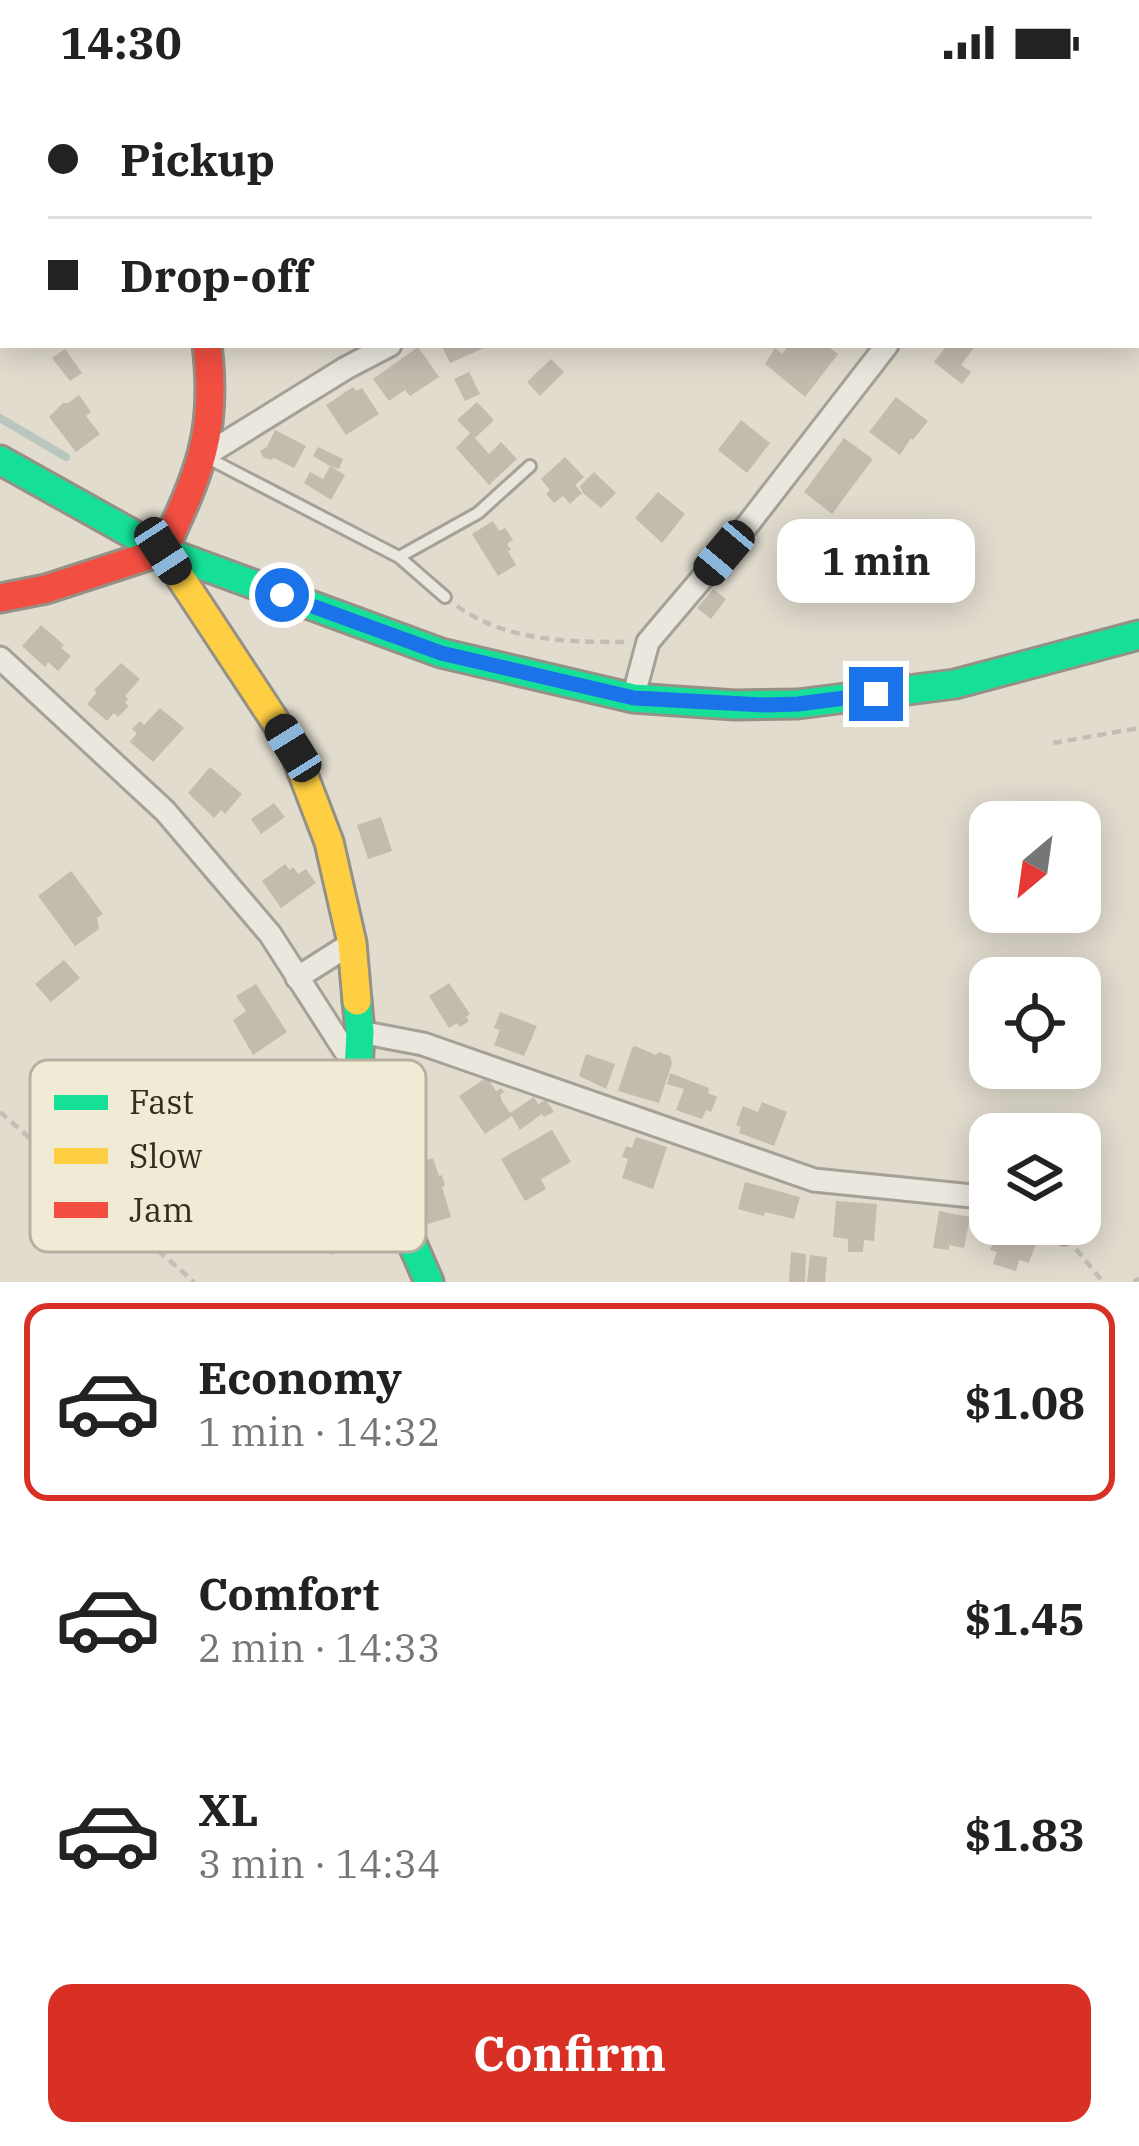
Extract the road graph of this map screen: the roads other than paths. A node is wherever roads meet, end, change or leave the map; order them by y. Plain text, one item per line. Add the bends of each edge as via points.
1 (207, 348) edge
2 (384, 348) edge
3 (885, 348) edge
4 (204, 456) junction
5 (0, 460) edge
6 (530, 466) dead end
7 (163, 551) junction
8 (399, 557) junction
9 (445, 597) road end
10 (0, 598) edge
11 (1139, 634) edge
12 (0, 658) edge
13 (634, 698) junction
14 (352, 943) junction
15 (297, 977) junction
16 (360, 1032) junction
17 (351, 1060) edge
18 (359, 1060) edge
19 (969, 1196) edge
20 (416, 1252) edge
21 (429, 1282) edge

1 - 4 street via 213,393
2 - 4 street
3 - 13 street via 648,642
4 - 7 street
4 - 8 lane
5 - 7 street
6 - 8 lane via 478,514
7 - 10 street
7 - 13 street via 441,653
7 - 14 street via 293,748 329,842
8 - 9 lane
11 - 13 street via 955,684 798,704
12 - 15 street via 165,812
14 - 15 street
14 - 16 street
15 - 17 street
16 - 18 street
16 - 19 street via 458,1055 814,1180
20 - 21 street

